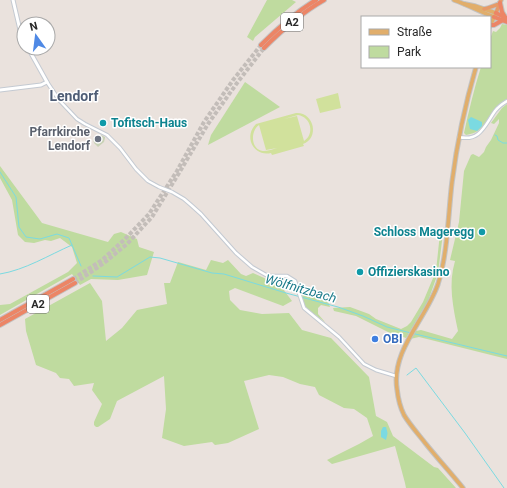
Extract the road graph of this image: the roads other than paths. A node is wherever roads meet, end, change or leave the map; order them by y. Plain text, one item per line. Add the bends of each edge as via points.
1 (13, 0) edge
2 (316, 0) edge
3 (324, 0) edge
4 (454, 0) edge
5 (500, 2) edge
6 (464, 4) junction
7 (484, 9) junction
8 (495, 15) junction
9 (17, 16) edge
10 (488, 16) edge
11 (505, 19) edge
12 (491, 23) edge
13 (491, 25) edge
14 (32, 56) edge
15 (476, 68) edge
16 (47, 82) junction
17 (0, 90) edge
18 (507, 101) edge
19 (460, 137) junction
20 (0, 320) edge
21 (0, 325) edge
22 (396, 376) junction
23 (463, 488) edge

1 - 9 main road
2 - 3 highway, A2 via 295,14 263,47 297,18
4 - 6 main road
5 - 7 highway
5 - 8 highway
5 - 11 highway
6 - 7 main road
6 - 10 main road
7 - 8 main road
8 - 10 main road
8 - 11 highway
8 - 12 main road
11 - 13 highway
14 - 16 main road
15 - 19 main road
16 - 17 main road
16 - 22 street via 59,100 77,118 107,135 148,181 192,205 252,267 266,275 291,278 306,310 364,364
18 - 19 street via 496,110 478,134 468,138
19 - 22 main road via 442,268 430,302 408,339
20 - 21 highway, A2 via 74,281
22 - 23 main road via 397,390 405,416

